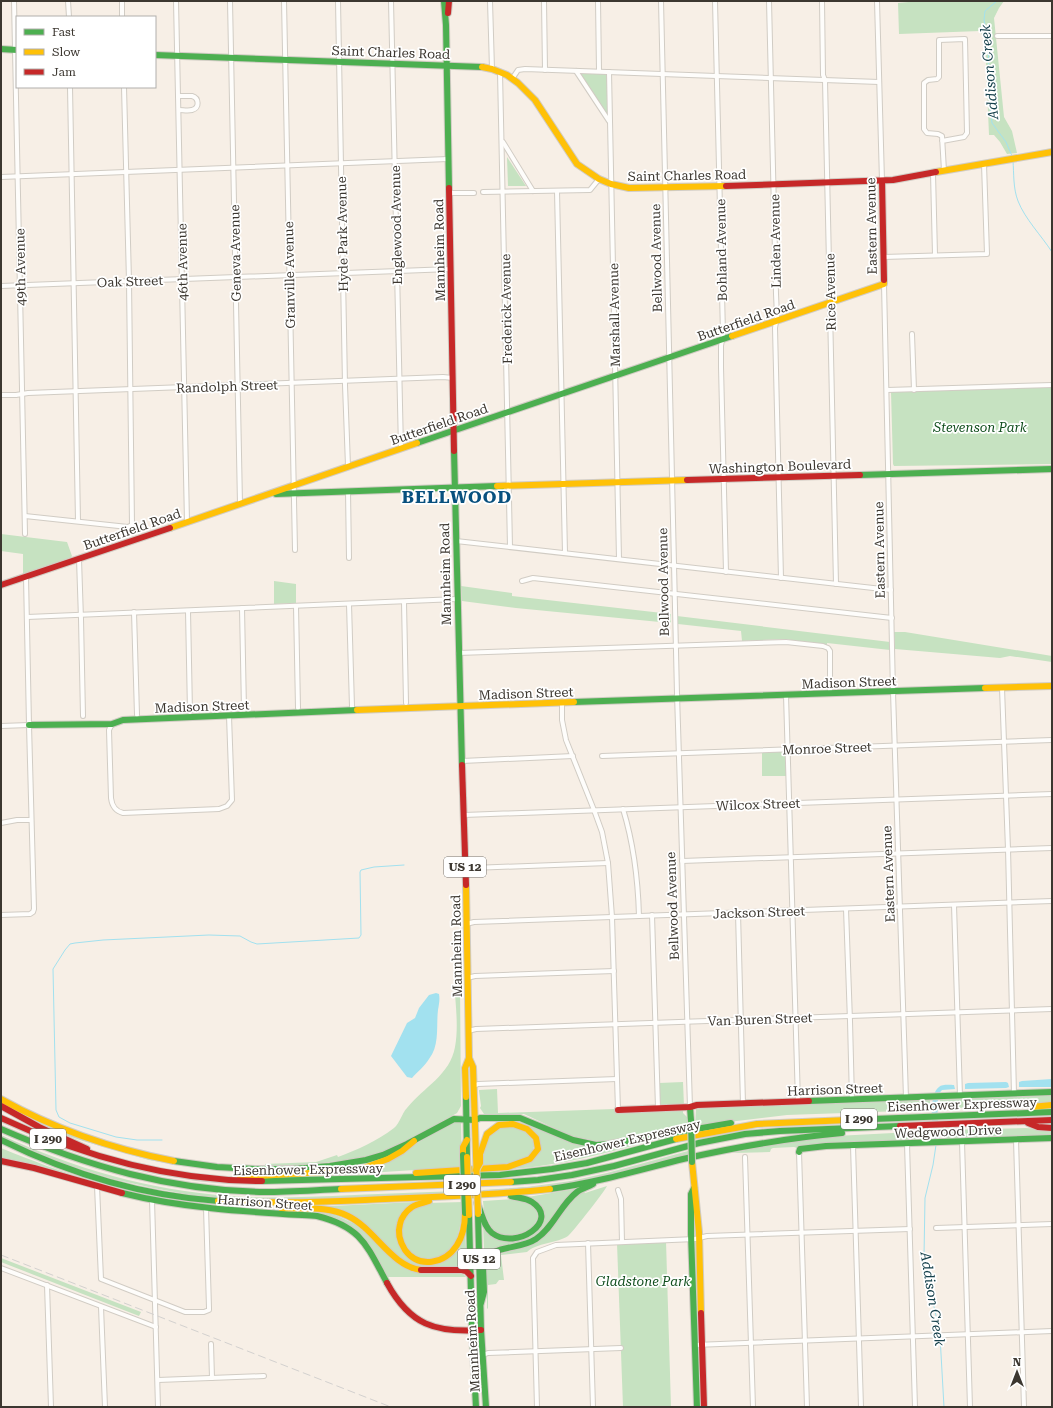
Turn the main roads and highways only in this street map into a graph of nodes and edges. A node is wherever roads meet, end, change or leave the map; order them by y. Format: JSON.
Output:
{"nodes":[{"id":1,"x":444,"y":1,"type":"edge"},
{"id":2,"x":449,"y":1,"type":"edge"},
{"id":3,"x":446,"y":25,"type":"junction"},
{"id":4,"x":1,"y":49,"type":"edge"},
{"id":5,"x":16,"y":50,"type":"edge"},
{"id":6,"x":156,"y":55,"type":"edge"},
{"id":7,"x":447,"y":65,"type":"junction"},
{"id":8,"x":1052,"y":152,"type":"edge"},
{"id":9,"x":882,"y":180,"type":"junction"},
{"id":10,"x":884,"y":284,"type":"joint"},
{"id":11,"x":453,"y":432,"type":"junction"},
{"id":12,"x":1052,"y":469,"type":"edge"},
{"id":13,"x":454,"y":488,"type":"junction"},
{"id":14,"x":271,"y":494,"type":"junction"},
{"id":15,"x":1,"y":585,"type":"edge"},
{"id":16,"x":1052,"y":686,"type":"edge"},
{"id":17,"x":460,"y":707,"type":"junction"},
{"id":18,"x":28,"y":725,"type":"road end"},
{"id":19,"x":469,"y":1058,"type":"junction"},
{"id":20,"x":1052,"y":1092,"type":"edge"},
{"id":21,"x":1,"y":1099,"type":"edge"},
{"id":22,"x":1052,"y":1105,"type":"edge"},
{"id":23,"x":1,"y":1106,"type":"edge"},
{"id":24,"x":690,"y":1107,"type":"junction"},
{"id":25,"x":618,"y":1110,"type":"road end"},
{"id":26,"x":1052,"y":1112,"type":"edge"},
{"id":27,"x":998,"y":1114,"type":"junction"},
{"id":28,"x":1,"y":1118,"type":"edge"},
{"id":29,"x":466,"y":1120,"type":"junction"},
{"id":30,"x":475,"y":1120,"type":"junction"},
{"id":31,"x":1052,"y":1120,"type":"edge"},
{"id":32,"x":1023,"y":1121,"type":"junction"},
{"id":33,"x":757,"y":1124,"type":"junction"},
{"id":34,"x":907,"y":1126,"type":"junction"},
{"id":35,"x":1052,"y":1128,"type":"edge"},
{"id":36,"x":1,"y":1129,"type":"edge"},
{"id":37,"x":1052,"y":1138,"type":"edge"},
{"id":38,"x":1,"y":1140,"type":"edge"},
{"id":39,"x":414,"y":1141,"type":"junction"},
{"id":40,"x":1,"y":1145,"type":"edge"},
{"id":41,"x":799,"y":1152,"type":"road end"},
{"id":42,"x":478,"y":1155,"type":"junction"},
{"id":43,"x":97,"y":1156,"type":"junction"},
{"id":44,"x":1,"y":1161,"type":"edge"},
{"id":45,"x":64,"y":1167,"type":"junction"},
{"id":46,"x":219,"y":1180,"type":"junction"},
{"id":47,"x":353,"y":1180,"type":"junction"},
{"id":48,"x":600,"y":1180,"type":"junction"},
{"id":49,"x":694,"y":1188,"type":"junction"},
{"id":50,"x":502,"y":1194,"type":"junction"},
{"id":51,"x":440,"y":1197,"type":"junction"},
{"id":52,"x":236,"y":1202,"type":"junction"},
{"id":53,"x":480,"y":1213,"type":"junction"},
{"id":54,"x":467,"y":1214,"type":"junction"},
{"id":55,"x":471,"y":1276,"type":"junction"},
{"id":56,"x":480,"y":1303,"type":"junction"},
{"id":57,"x":481,"y":1330,"type":"junction"},
{"id":58,"x":472,"y":1331,"type":"junction"},
{"id":59,"x":474,"y":1379,"type":"junction"},
{"id":60,"x":476,"y":1407,"type":"edge"},
{"id":61,"x":481,"y":1407,"type":"edge"},
{"id":62,"x":486,"y":1407,"type":"edge"},
{"id":63,"x":697,"y":1407,"type":"edge"},
{"id":64,"x":704,"y":1407,"type":"edge"}],
"edges":[{"from":1,"to":3,"type":"main road","number":"US 12"},
{"from":2,"to":3,"type":"main road","number":"US 12"},
{"from":3,"to":7,"type":"main road","number":"US 12"},
{"from":4,"to":5,"type":"main road"},
{"from":6,"to":7,"type":"main road","name":"Saint Charles Road"},
{"from":7,"to":9,"type":"main road","name":"Saint Charles Road"},
{"from":7,"to":11,"type":"main road","name":"Mannheim Road","number":"US 12"},
{"from":8,"to":9,"type":"main road","name":"Saint Charles Road"},
{"from":9,"to":10,"type":"main road","name":"Eastern Avenue"},
{"from":10,"to":11,"type":"main road","name":"Butterfield Road"},
{"from":11,"to":13,"type":"main road","name":"Mannheim Road","number":"US 12"},
{"from":11,"to":14,"type":"main road","name":"Butterfield Road"},
{"from":12,"to":13,"type":"main road","name":"Washington Boulevard"},
{"from":13,"to":14,"type":"main road","name":"Washington Boulevard"},
{"from":13,"to":17,"type":"main road","name":"Mannheim Road","number":"US 12"},
{"from":14,"to":15,"type":"main road","name":"Butterfield Road"},
{"from":16,"to":17,"type":"main road","name":"Madison Street"},
{"from":17,"to":18,"type":"main road","name":"Madison Street"},
{"from":17,"to":19,"type":"main road","name":"Mannheim Road","number":"US 12"},
{"from":19,"to":29,"type":"main road","name":"Mannheim Road","number":"US 12"},
{"from":19,"to":30,"type":"main road","name":"Mannheim Road","number":"US 12"},
{"from":20,"to":24,"type":"main road","name":"Harrison Street"},
{"from":21,"to":39,"type":"main road"},
{"from":22,"to":27,"type":"main road"},
{"from":23,"to":43,"type":"main road"},
{"from":24,"to":25,"type":"main road","name":"Harrison Street"},
{"from":24,"to":49,"type":"main road","name":"Bellwood Avenue","bridge":true},
{"from":26,"to":27,"type":"main road","name":"Eisenhower Expressway","number":"I 290"},
{"from":27,"to":33,"type":"main road","name":"Eisenhower Expressway","number":"I 290"},
{"from":28,"to":43,"type":"main road","name":"Eisenhower Expressway","number":"I 290"},
{"from":29,"to":30,"type":"main road"},
{"from":29,"to":39,"type":"main road"},
{"from":29,"to":54,"type":"main road","name":"Mannheim Road","number":"US 12","bridge":true},
{"from":30,"to":33,"type":"main road"},
{"from":30,"to":42,"type":"main road","name":"Mannheim Road","number":"US 12"},
{"from":31,"to":32,"type":"main road","name":"Eisenhower Expressway","number":"I 290"},
{"from":32,"to":34,"type":"main road","name":"Eisenhower Expressway","number":"I 290"},
{"from":32,"to":35,"type":"main road"},
{"from":33,"to":47,"type":"main road","name":"Eisenhower Expressway","number":"I 290"},
{"from":34,"to":36,"type":"main road","name":"Eisenhower Expressway","number":"I 290"},
{"from":34,"to":48,"type":"main road"},
{"from":37,"to":41,"type":"main road","name":"Wedgwood Drive"},
{"from":38,"to":45,"type":"main road"},
{"from":39,"to":46,"type":"main road"},
{"from":40,"to":45,"type":"main road"},
{"from":42,"to":47,"type":"main road"},
{"from":42,"to":53,"type":"main road","name":"Mannheim Road","number":"US 12","bridge":true},
{"from":43,"to":46,"type":"main road","name":"Eisenhower Expressway","number":"I 290"},
{"from":44,"to":58,"type":"main road","name":"Harrison Street"},
{"from":45,"to":52,"type":"main road"},
{"from":46,"to":47,"type":"main road","name":"Eisenhower Expressway","number":"I 290"},
{"from":48,"to":50,"type":"main road"},
{"from":48,"to":56,"type":"main road"},
{"from":49,"to":63,"type":"main road"},
{"from":49,"to":64,"type":"main road"},
{"from":50,"to":51,"type":"main road"},
{"from":50,"to":53,"type":"main road"},
{"from":51,"to":52,"type":"main road"},
{"from":51,"to":54,"type":"main road"},
{"from":52,"to":55,"type":"main road"},
{"from":53,"to":56,"type":"main road","name":"Mannheim Road","number":"US 12"},
{"from":54,"to":55,"type":"main road","name":"Mannheim Road","number":"US 12"},
{"from":55,"to":58,"type":"main road","name":"Mannheim Road","number":"US 12"},
{"from":56,"to":57,"type":"main road","name":"Mannheim Road","number":"US 12"},
{"from":57,"to":58,"type":"main road","name":"Harrison Street"},
{"from":57,"to":62,"type":"main road","name":"Mannheim Road","number":"US 12"},
{"from":58,"to":59,"type":"main road","name":"Mannheim Road","number":"US 12"},
{"from":59,"to":60,"type":"main road","name":"Mannheim Road","number":"US 12"},
{"from":59,"to":61,"type":"main road"}]}
